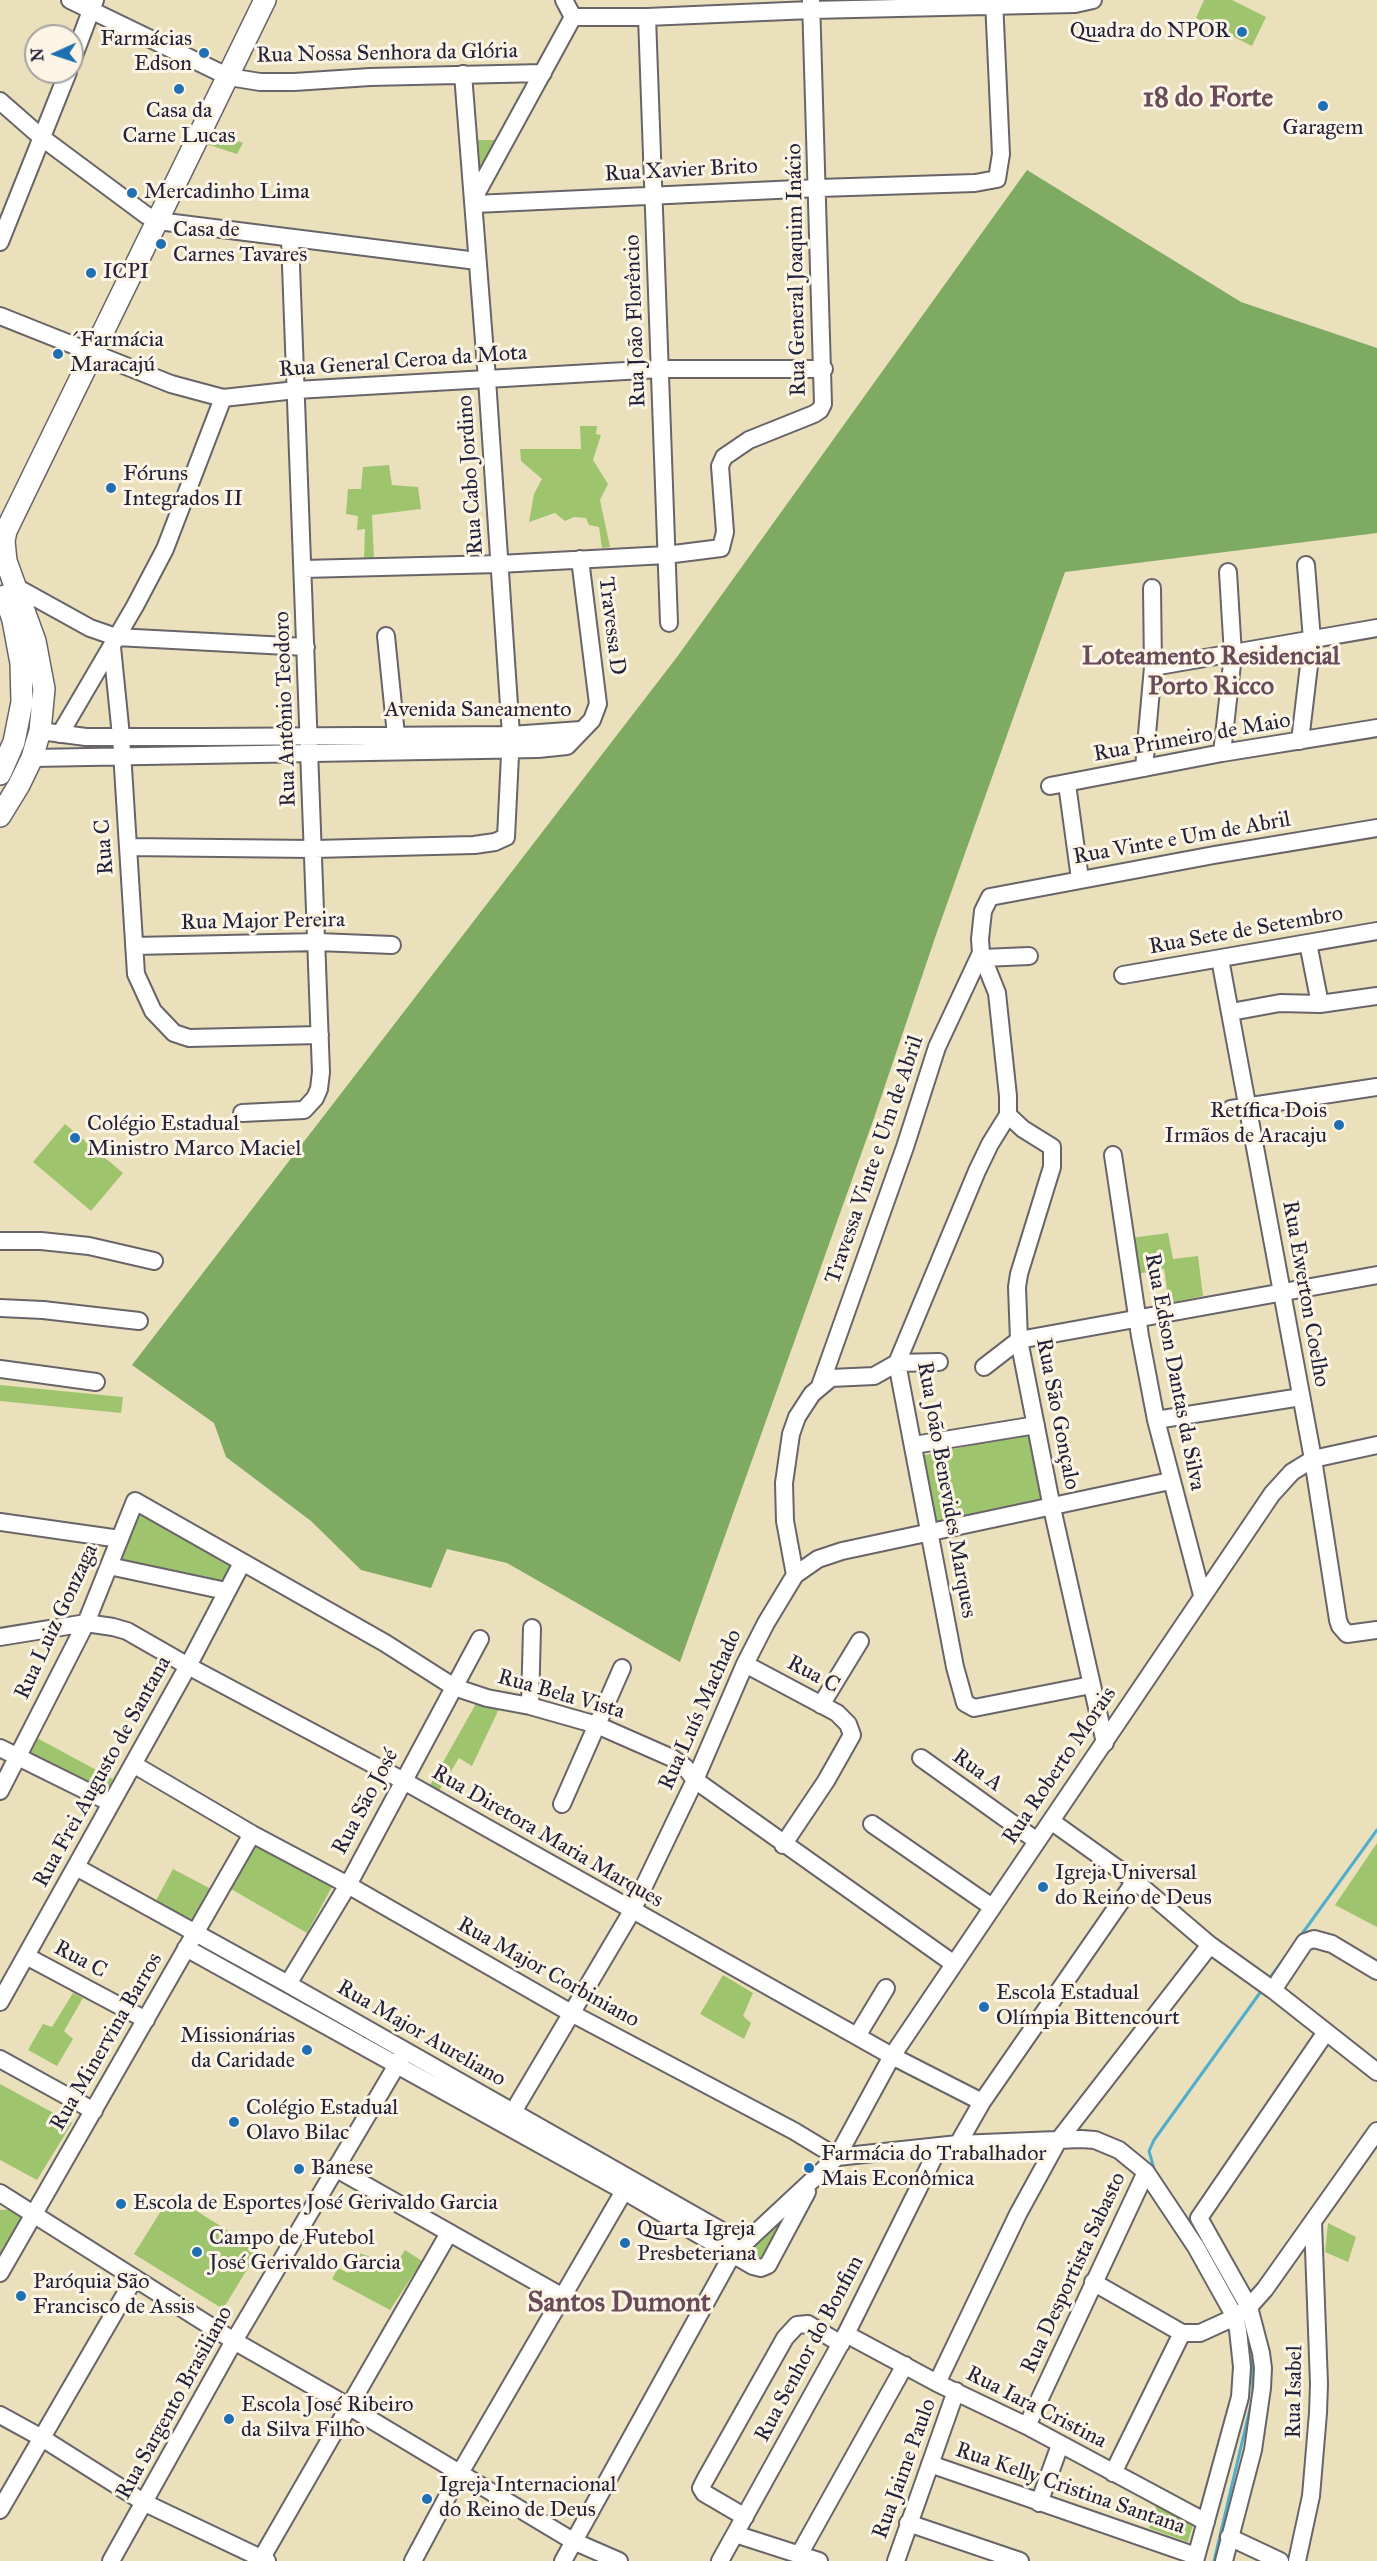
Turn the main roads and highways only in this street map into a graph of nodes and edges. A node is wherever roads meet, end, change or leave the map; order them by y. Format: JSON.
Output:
{"nodes":[{"id":1,"x":252,"y":0,"type":"edge"},
{"id":2,"x":265,"y":0,"type":"edge"},
{"id":3,"x":223,"y":74,"type":"junction"},
{"id":4,"x":87,"y":352,"type":"junction"},
{"id":5,"x":0,"y":511,"type":"edge"},
{"id":6,"x":8,"y":586,"type":"edge"},
{"id":7,"x":0,"y":774,"type":"edge"},
{"id":8,"x":0,"y":816,"type":"edge"}],
"edges":[{"from":1,"to":3,"type":"main road"},
{"from":2,"to":3,"type":"main road"},
{"from":3,"to":4,"type":"main road"},
{"from":4,"to":5,"type":"main road"},
{"from":4,"to":6,"type":"main road"},
{"from":6,"to":7,"type":"main road"},
{"from":6,"to":8,"type":"main road"}]}
